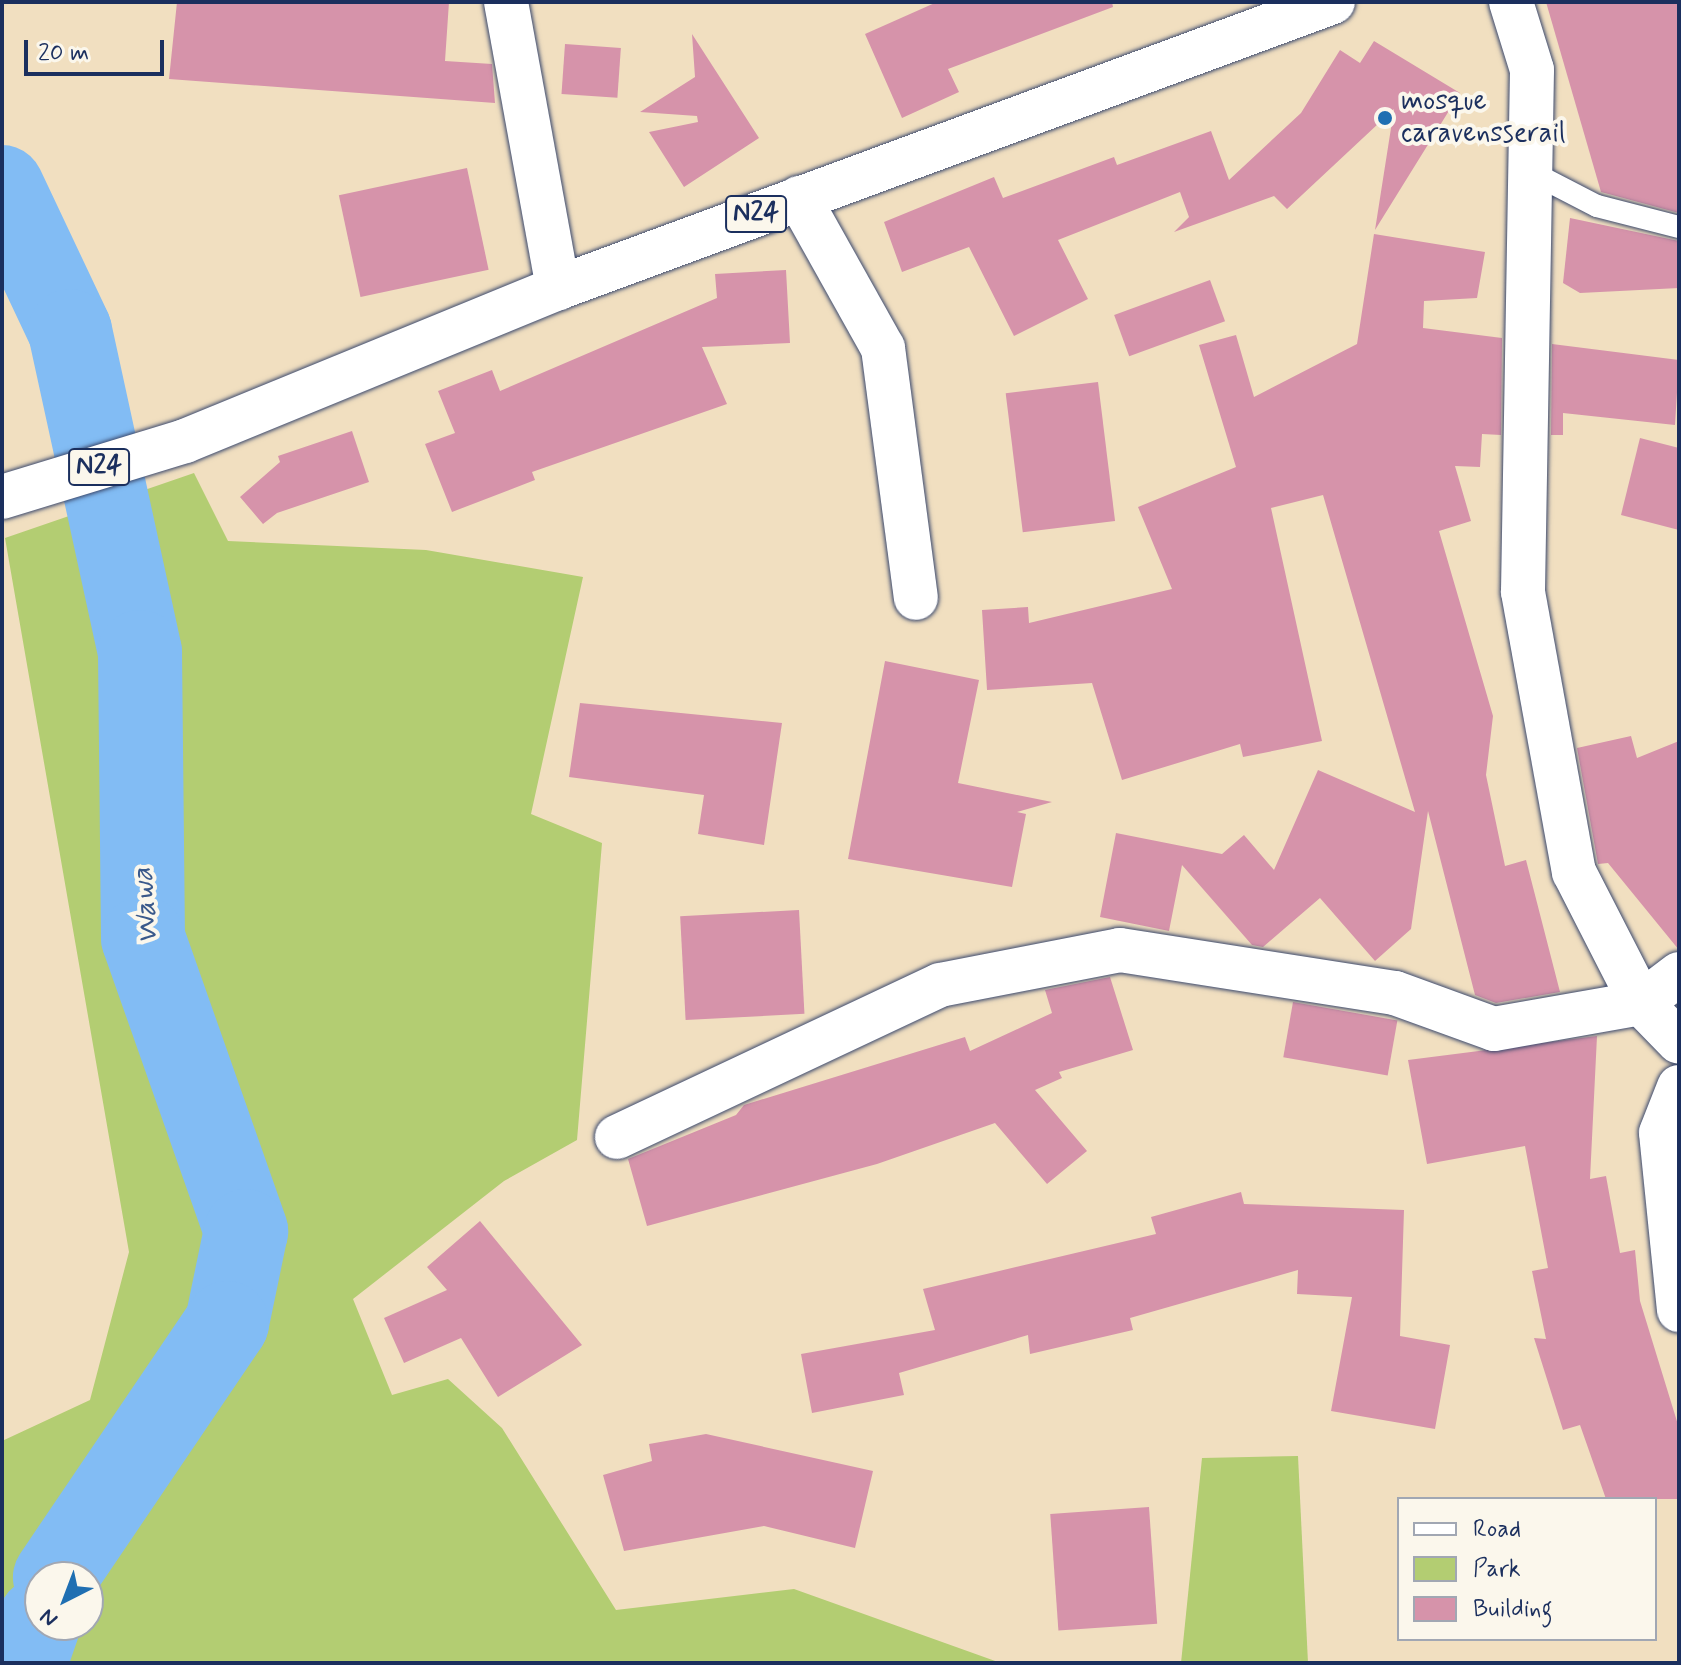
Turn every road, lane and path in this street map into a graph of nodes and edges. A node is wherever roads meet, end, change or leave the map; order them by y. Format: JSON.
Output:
{"nodes":[{"id":1,"x":506,"y":2,"type":"edge"},
{"id":2,"x":1333,"y":2,"type":"edge"},
{"id":3,"x":1511,"y":2,"type":"edge"},
{"id":4,"x":1531,"y":172,"type":"junction"},
{"id":5,"x":799,"y":198,"type":"junction"},
{"id":6,"x":1679,"y":227,"type":"edge"},
{"id":7,"x":558,"y":288,"type":"junction"},
{"id":8,"x":7,"y":496,"type":"edge"},
{"id":9,"x":916,"y":598,"type":"dead end"},
{"id":10,"x":1679,"y":974,"type":"edge"},
{"id":11,"x":1641,"y":1003,"type":"junction"},
{"id":12,"x":1679,"y":1042,"type":"edge"},
{"id":13,"x":1679,"y":1087,"type":"edge"},
{"id":14,"x":617,"y":1137,"type":"dead end"},
{"id":15,"x":1679,"y":1310,"type":"edge"}],
"edges":[{"from":1,"to":7,"type":"street"},
{"from":2,"to":5,"type":"street","number":"N24"},
{"from":3,"to":4,"type":"street"},
{"from":4,"to":6,"type":"lane"},
{"from":4,"to":11,"type":"street"},
{"from":5,"to":7,"type":"street","number":"N24"},
{"from":5,"to":9,"type":"street"},
{"from":7,"to":8,"type":"street","number":"N24"},
{"from":10,"to":11,"type":"street"},
{"from":11,"to":12,"type":"street"},
{"from":11,"to":14,"type":"street"},
{"from":13,"to":15,"type":"street"}]}
